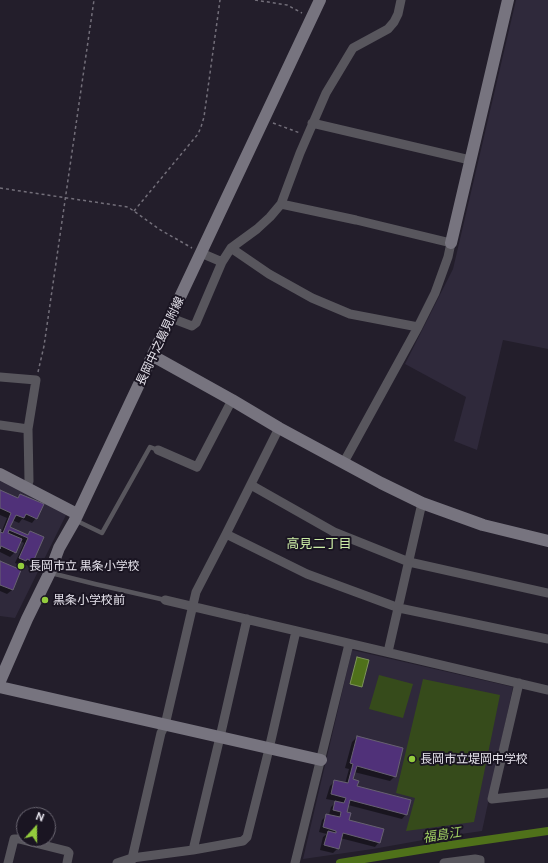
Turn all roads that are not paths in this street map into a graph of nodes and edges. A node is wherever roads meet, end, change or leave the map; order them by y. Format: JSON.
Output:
{"nodes":[{"id":1,"x":320,"y":0,"type":"edge"},
{"id":2,"x":401,"y":0,"type":"edge"},
{"id":3,"x":508,"y":0,"type":"edge"},
{"id":4,"x":312,"y":123,"type":"junction"},
{"id":5,"x":470,"y":160,"type":"junction"},
{"id":6,"x":281,"y":204,"type":"junction"},
{"id":7,"x":451,"y":243,"type":"junction"},
{"id":8,"x":231,"y":248,"type":"junction"},
{"id":9,"x":201,"y":253,"type":"junction"},
{"id":10,"x":222,"y":262,"type":"junction"},
{"id":11,"x":171,"y":318,"type":"junction"},
{"id":12,"x":418,"y":327,"type":"junction"},
{"id":13,"x":153,"y":356,"type":"junction"},
{"id":14,"x":0,"y":377,"type":"edge"},
{"id":15,"x":232,"y":400,"type":"junction"},
{"id":16,"x":0,"y":425,"type":"edge"},
{"id":17,"x":279,"y":428,"type":"junction"},
{"id":18,"x":28,"y":429,"type":"junction"},
{"id":19,"x":158,"y":450,"type":"joint"},
{"id":20,"x":344,"y":462,"type":"junction"},
{"id":21,"x":0,"y":474,"type":"edge"},
{"id":22,"x":251,"y":485,"type":"junction"},
{"id":23,"x":27,"y":487,"type":"junction"},
{"id":24,"x":422,"y":503,"type":"junction"},
{"id":25,"x":76,"y":517,"type":"junction"},
{"id":26,"x":226,"y":534,"type":"junction"},
{"id":27,"x":548,"y":541,"type":"edge"},
{"id":28,"x":409,"y":562,"type":"junction"},
{"id":29,"x":50,"y":572,"type":"junction"},
{"id":30,"x":548,"y":593,"type":"edge"},
{"id":31,"x":165,"y":600,"type":"joint"},
{"id":32,"x":193,"y":606,"type":"junction"},
{"id":33,"x":399,"y":608,"type":"junction"},
{"id":34,"x":247,"y":619,"type":"junction"},
{"id":35,"x":296,"y":631,"type":"junction"},
{"id":36,"x":548,"y":639,"type":"edge"},
{"id":37,"x":349,"y":644,"type":"junction"},
{"id":38,"x":388,"y":652,"type":"junction"},
{"id":39,"x":0,"y":681,"type":"edge"},
{"id":40,"x":519,"y":683,"type":"junction"},
{"id":41,"x":0,"y":687,"type":"edge"},
{"id":42,"x":548,"y":690,"type":"edge"},
{"id":43,"x":165,"y":724,"type":"junction"},
{"id":44,"x":220,"y":737,"type":"junction"},
{"id":45,"x":269,"y":748,"type":"junction"},
{"id":46,"x":321,"y":760,"type":"junction"},
{"id":47,"x":548,"y":793,"type":"edge"},
{"id":48,"x":193,"y":850,"type":"junction"},
{"id":49,"x":132,"y":860,"type":"edge"},
{"id":50,"x":296,"y":862,"type":"edge"},
{"id":51,"x":8,"y":863,"type":"edge"},
{"id":52,"x":67,"y":863,"type":"edge"},
{"id":53,"x":116,"y":863,"type":"edge"},
{"id":54,"x":444,"y":863,"type":"edge"},
{"id":55,"x":480,"y":863,"type":"edge"}],
"edges":[{"from":1,"to":9,"type":"street","name":"長岡中之島見附線"},
{"from":2,"to":4,"type":"street"},
{"from":3,"to":5,"type":"street"},
{"from":4,"to":5,"type":"street"},
{"from":4,"to":6,"type":"street"},
{"from":5,"to":7,"type":"street"},
{"from":6,"to":7,"type":"street"},
{"from":6,"to":8,"type":"street"},
{"from":7,"to":12,"type":"street"},
{"from":8,"to":10,"type":"street"},
{"from":8,"to":12,"type":"street"},
{"from":9,"to":10,"type":"street"},
{"from":9,"to":11,"type":"street","name":"長岡中之島見附線"},
{"from":10,"to":11,"type":"street"},
{"from":11,"to":13,"type":"street","name":"長岡中之島見附線"},
{"from":12,"to":20,"type":"street"},
{"from":13,"to":15,"type":"street"},
{"from":13,"to":25,"type":"street","name":"長岡中之島見附線"},
{"from":14,"to":18,"type":"street"},
{"from":15,"to":17,"type":"street"},
{"from":15,"to":19,"type":"street"},
{"from":16,"to":18,"type":"street"},
{"from":17,"to":20,"type":"street"},
{"from":17,"to":22,"type":"street"},
{"from":18,"to":23,"type":"street"},
{"from":19,"to":25,"type":"lane"},
{"from":20,"to":24,"type":"street"},
{"from":21,"to":23,"type":"street"},
{"from":22,"to":26,"type":"street"},
{"from":22,"to":28,"type":"street"},
{"from":23,"to":25,"type":"street"},
{"from":24,"to":27,"type":"street"},
{"from":24,"to":28,"type":"street"},
{"from":25,"to":29,"type":"street","name":"長岡中之島見附線"},
{"from":26,"to":32,"type":"street"},
{"from":26,"to":33,"type":"street"},
{"from":28,"to":30,"type":"street"},
{"from":28,"to":33,"type":"street"},
{"from":29,"to":31,"type":"lane"},
{"from":29,"to":39,"type":"street","name":"長岡中之島見附線"},
{"from":31,"to":32,"type":"street"},
{"from":32,"to":34,"type":"street"},
{"from":32,"to":43,"type":"street"},
{"from":33,"to":36,"type":"street"},
{"from":33,"to":38,"type":"street"},
{"from":34,"to":35,"type":"street"},
{"from":34,"to":44,"type":"street"},
{"from":35,"to":37,"type":"street"},
{"from":35,"to":45,"type":"street"},
{"from":37,"to":38,"type":"street"},
{"from":37,"to":46,"type":"street"},
{"from":38,"to":40,"type":"street"},
{"from":40,"to":42,"type":"street"},
{"from":40,"to":47,"type":"street"},
{"from":41,"to":43,"type":"street"},
{"from":43,"to":44,"type":"street"},
{"from":43,"to":49,"type":"street"},
{"from":44,"to":45,"type":"street"},
{"from":44,"to":48,"type":"street"},
{"from":45,"to":46,"type":"street"},
{"from":45,"to":48,"type":"street"},
{"from":46,"to":50,"type":"street"},
{"from":48,"to":49,"type":"street"},
{"from":49,"to":53,"type":"street"},
{"from":51,"to":52,"type":"street"},
{"from":54,"to":55,"type":"street"}]}
